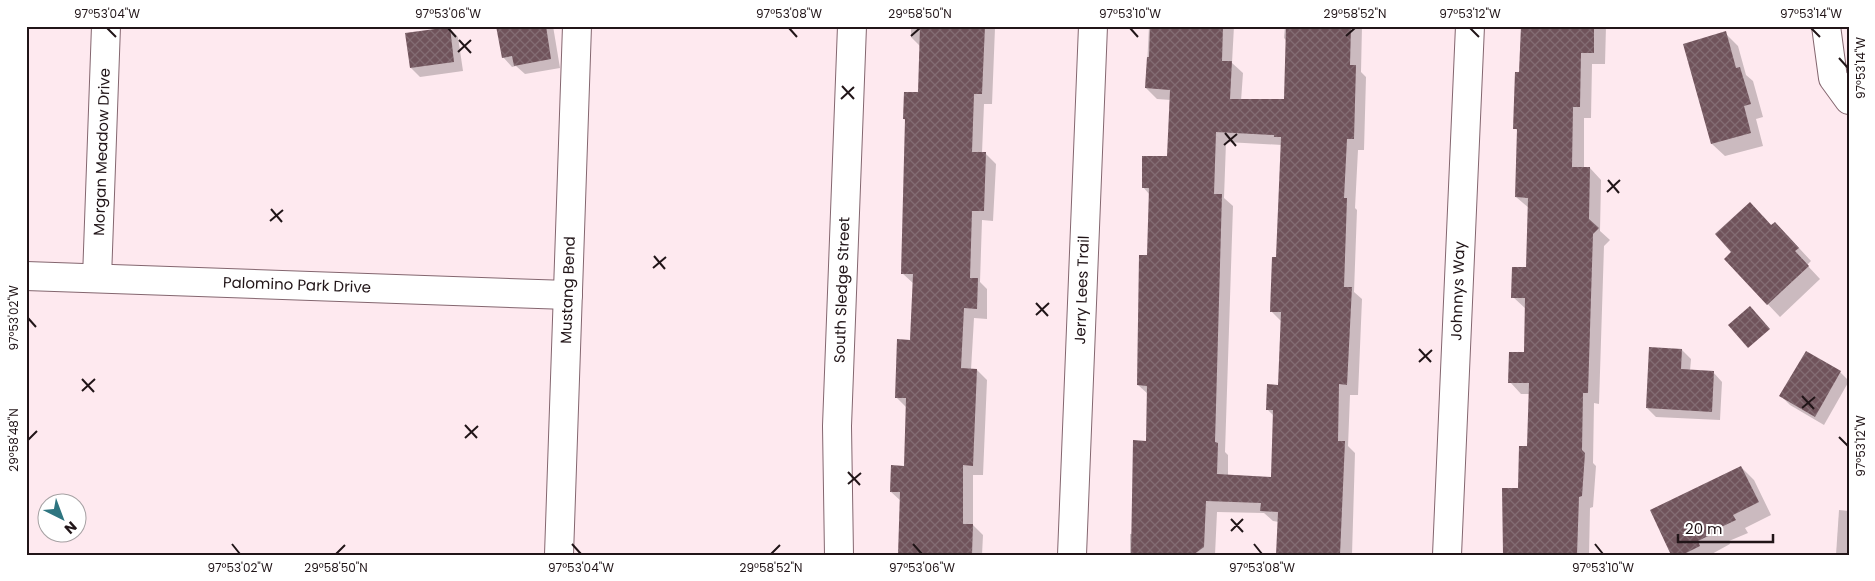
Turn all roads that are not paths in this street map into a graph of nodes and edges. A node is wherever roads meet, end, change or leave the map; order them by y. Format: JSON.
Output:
{"nodes":[{"id":1,"x":106,"y":26,"type":"edge"},
{"id":2,"x":577,"y":26,"type":"edge"},
{"id":3,"x":852,"y":26,"type":"edge"},
{"id":4,"x":1093,"y":26,"type":"edge"},
{"id":5,"x":1470,"y":26,"type":"edge"},
{"id":6,"x":1826,"y":26,"type":"edge"},
{"id":7,"x":1849,"y":100,"type":"edge"},
{"id":8,"x":26,"y":276,"type":"edge"},
{"id":9,"x":97,"y":278,"type":"junction"},
{"id":10,"x":568,"y":295,"type":"junction"},
{"id":11,"x":559,"y":555,"type":"edge"},
{"id":12,"x":839,"y":555,"type":"edge"},
{"id":13,"x":1072,"y":555,"type":"edge"},
{"id":14,"x":1447,"y":555,"type":"edge"}],
"edges":[{"from":1,"to":9,"type":"street","name":"Morgan Meadow Drive"},
{"from":2,"to":10,"type":"street","name":"Mustang Bend"},
{"from":3,"to":12,"type":"street","name":"South Sledge Street"},
{"from":4,"to":13,"type":"street","name":"Jerry Lees Trail"},
{"from":5,"to":14,"type":"street","name":"Johnnys Way"},
{"from":6,"to":7,"type":"street"},
{"from":8,"to":9,"type":"street","name":"Palomino Park Drive"},
{"from":9,"to":10,"type":"street","name":"Palomino Park Drive"},
{"from":10,"to":11,"type":"street","name":"Mustang Bend"}]}
